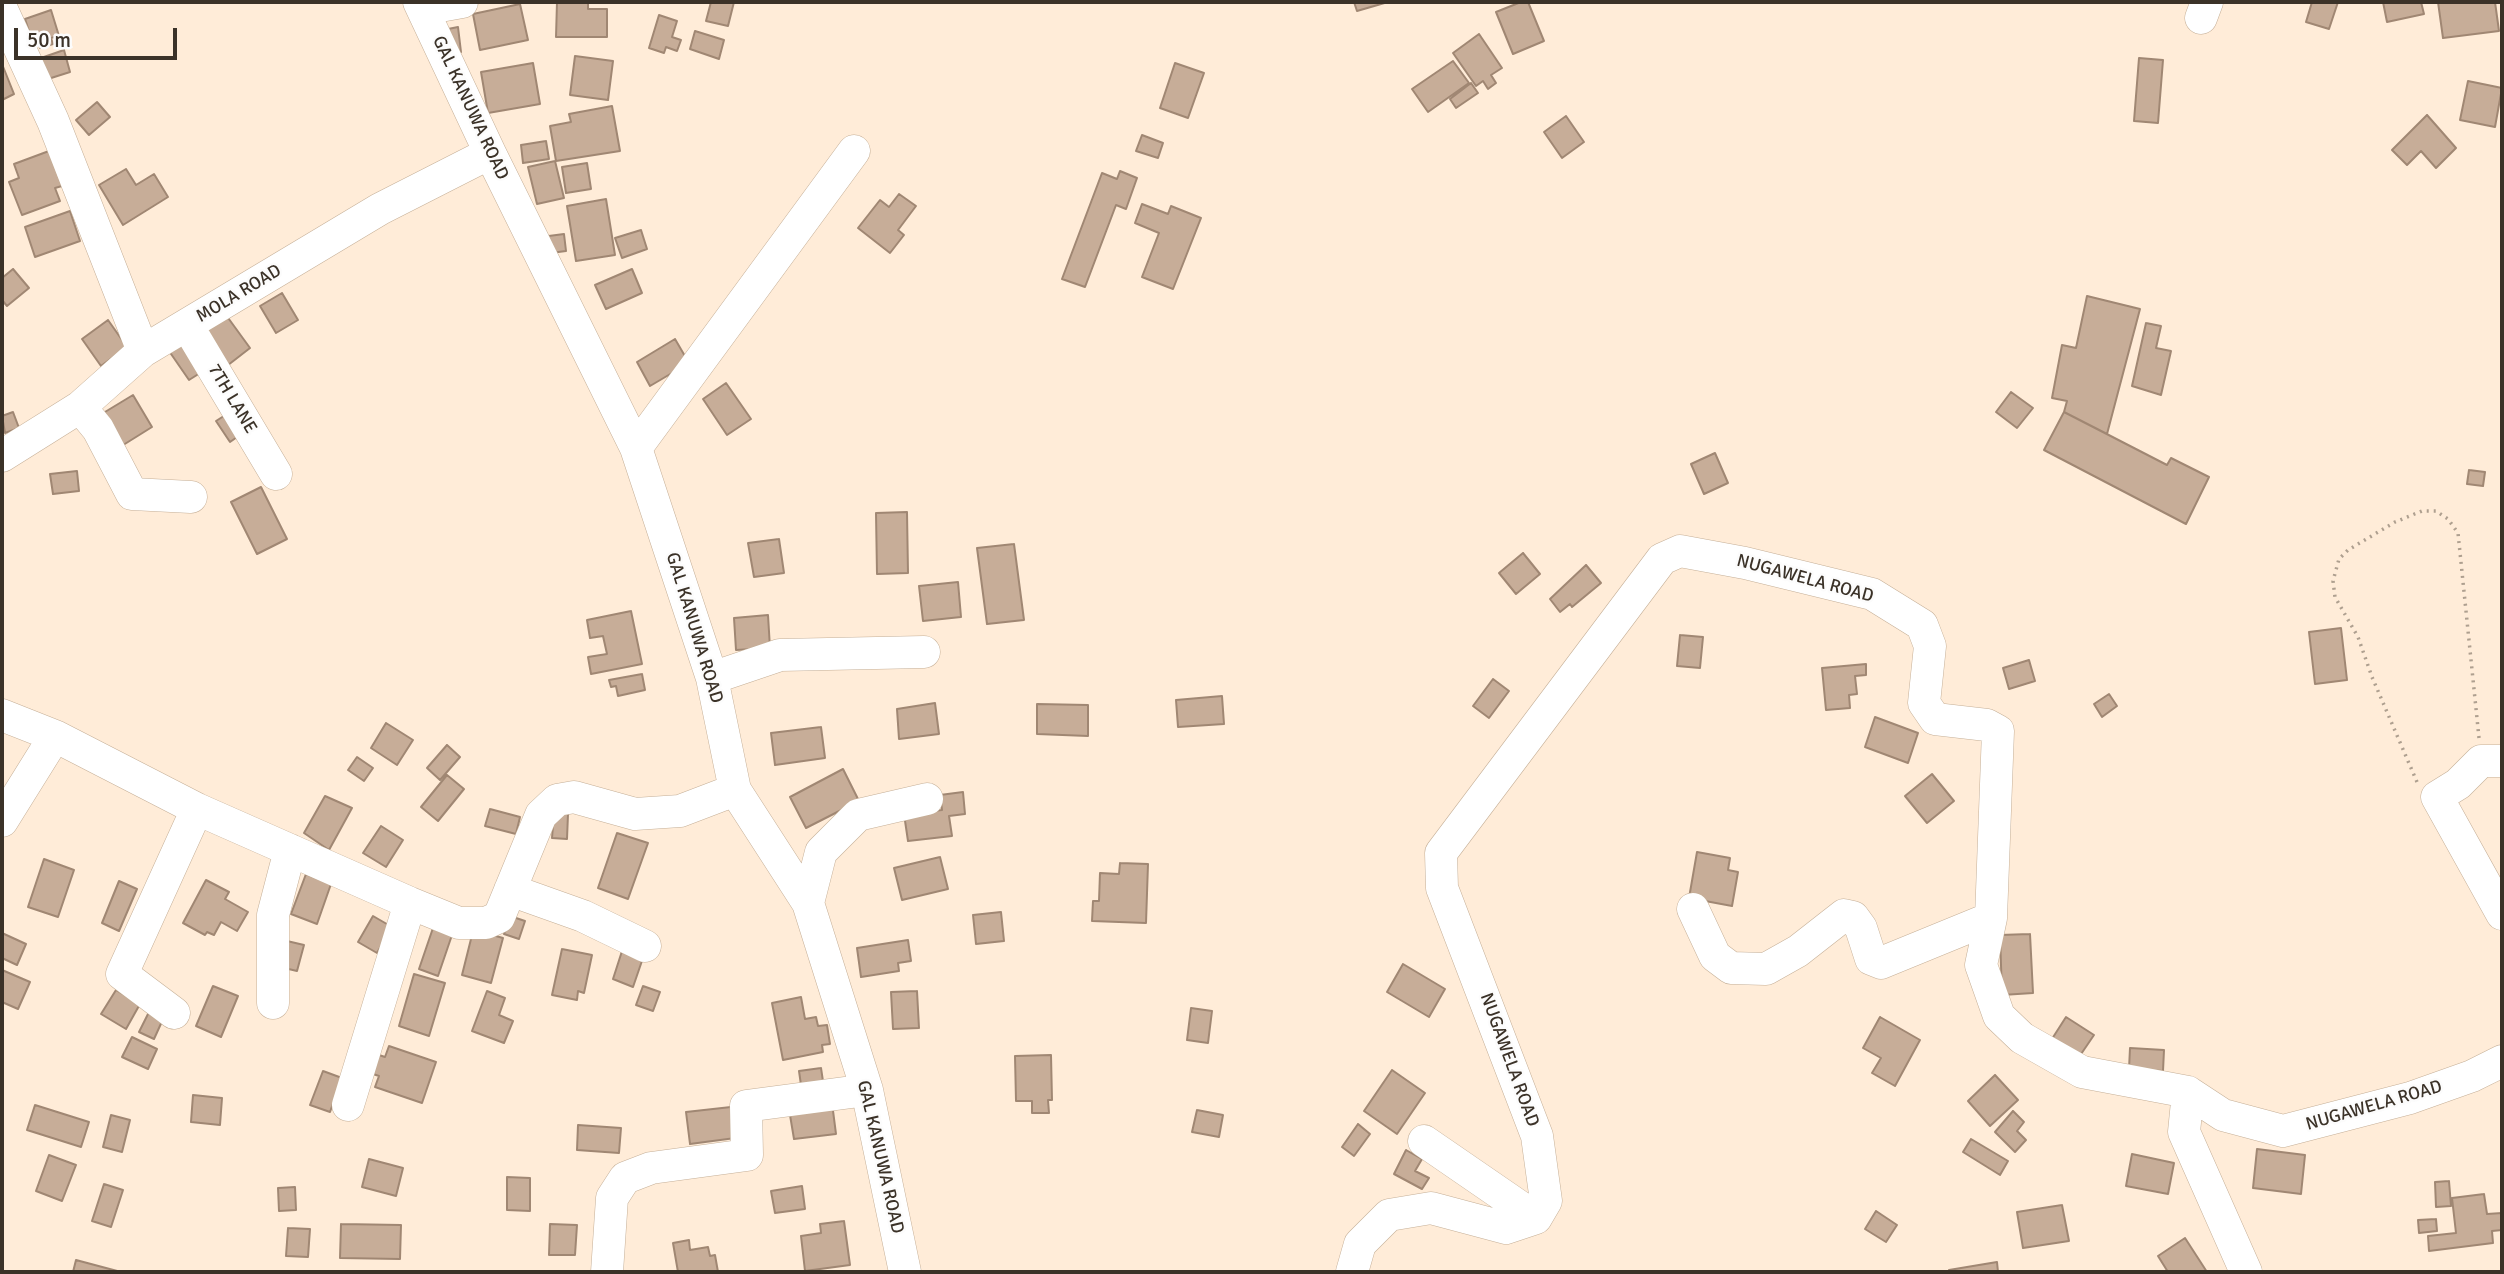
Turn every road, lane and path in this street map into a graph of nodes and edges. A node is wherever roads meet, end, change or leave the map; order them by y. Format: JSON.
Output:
{"nodes":[{"id":1,"x":462,"y":2,"type":"edge"},
{"id":2,"x":421,"y":5,"type":"edge"},
{"id":3,"x":2,"y":10,"type":"edge"},
{"id":4,"x":854,"y":151,"type":"dead end"},
{"id":5,"x":490,"y":153,"type":"junction"},
{"id":6,"x":187,"y":325,"type":"junction"},
{"id":7,"x":143,"y":351,"type":"junction"},
{"id":8,"x":80,"y":407,"type":"junction"},
{"id":9,"x":636,"y":448,"type":"junction"},
{"id":10,"x":2,"y":456,"type":"edge"},
{"id":11,"x":276,"y":474,"type":"dead end"},
{"id":12,"x":191,"y":497,"type":"dead end"},
{"id":13,"x":924,"y":652,"type":"dead end"},
{"id":14,"x":712,"y":678,"type":"junction"},
{"id":15,"x":2,"y":715,"type":"edge"},
{"id":16,"x":55,"y":736,"type":"junction"},
{"id":17,"x":2492,"y":761,"type":"edge"},
{"id":18,"x":735,"y":790,"type":"junction"},
{"id":19,"x":2437,"y":797,"type":"junction"},
{"id":20,"x":927,"y":799,"type":"dead end"},
{"id":21,"x":197,"y":809,"type":"junction"},
{"id":22,"x":2,"y":821,"type":"edge"},
{"id":23,"x":290,"y":849,"type":"junction"},
{"id":24,"x":510,"y":890,"type":"junction"},
{"id":25,"x":410,"y":903,"type":"junction"},
{"id":26,"x":808,"y":903,"type":"junction"},
{"id":27,"x":1693,"y":909,"type":"dead end"},
{"id":28,"x":2502,"y":914,"type":"edge"},
{"id":29,"x":1991,"y":918,"type":"junction"},
{"id":30,"x":645,"y":946,"type":"dead end"},
{"id":31,"x":273,"y":1003,"type":"dead end"},
{"id":32,"x":173,"y":1013,"type":"dead end"},
{"id":33,"x":2502,"y":1061,"type":"edge"},
{"id":34,"x":867,"y":1090,"type":"junction"},
{"id":35,"x":2188,"y":1092,"type":"junction"},
{"id":36,"x":348,"y":1105,"type":"dead end"},
{"id":37,"x":1424,"y":1141,"type":"dead end"},
{"id":38,"x":1536,"y":1218,"type":"junction"},
{"id":39,"x":607,"y":1272,"type":"edge"},
{"id":40,"x":905,"y":1272,"type":"edge"},
{"id":41,"x":1352,"y":1272,"type":"edge"},
{"id":42,"x":2246,"y":1272,"type":"edge"}],
"edges":[{"from":1,"to":2,"type":"street"},
{"from":2,"to":5,"type":"street","name":"GAL KANUWA ROAD"},
{"from":3,"to":7,"type":"street"},
{"from":4,"to":9,"type":"street"},
{"from":5,"to":6,"type":"street","name":"MOLA ROAD"},
{"from":5,"to":9,"type":"street","name":"GAL KANUWA ROAD"},
{"from":6,"to":7,"type":"street","name":"MOLA ROAD"},
{"from":6,"to":11,"type":"street","name":"7TH LANE"},
{"from":7,"to":8,"type":"street","name":"MOLA ROAD"},
{"from":8,"to":10,"type":"street","name":"MOLA ROAD"},
{"from":8,"to":12,"type":"street"},
{"from":9,"to":14,"type":"street","name":"GAL KANUWA ROAD"},
{"from":13,"to":14,"type":"street"},
{"from":14,"to":18,"type":"street","name":"GAL KANUWA ROAD"},
{"from":15,"to":16,"type":"street"},
{"from":16,"to":21,"type":"street"},
{"from":16,"to":22,"type":"street"},
{"from":17,"to":19,"type":"street"},
{"from":17,"to":19,"type":"path"},
{"from":18,"to":24,"type":"street"},
{"from":18,"to":26,"type":"street","name":"GAL KANUWA ROAD"},
{"from":19,"to":28,"type":"street"},
{"from":20,"to":26,"type":"street"},
{"from":21,"to":23,"type":"street"},
{"from":21,"to":32,"type":"street"},
{"from":23,"to":25,"type":"street"},
{"from":23,"to":31,"type":"street"},
{"from":24,"to":25,"type":"street"},
{"from":24,"to":30,"type":"street"},
{"from":25,"to":36,"type":"street"},
{"from":26,"to":34,"type":"street","name":"GAL KANUWA ROAD"},
{"from":27,"to":29,"type":"street"},
{"from":29,"to":35,"type":"street","name":"NUGAWELA ROAD"},
{"from":29,"to":38,"type":"street","name":"NUGAWELA ROAD"},
{"from":33,"to":35,"type":"street","name":"NUGAWELA ROAD"},
{"from":34,"to":39,"type":"street"},
{"from":34,"to":40,"type":"street","name":"GAL KANUWA ROAD"},
{"from":35,"to":42,"type":"street"},
{"from":37,"to":38,"type":"street"},
{"from":38,"to":41,"type":"street"}]}
